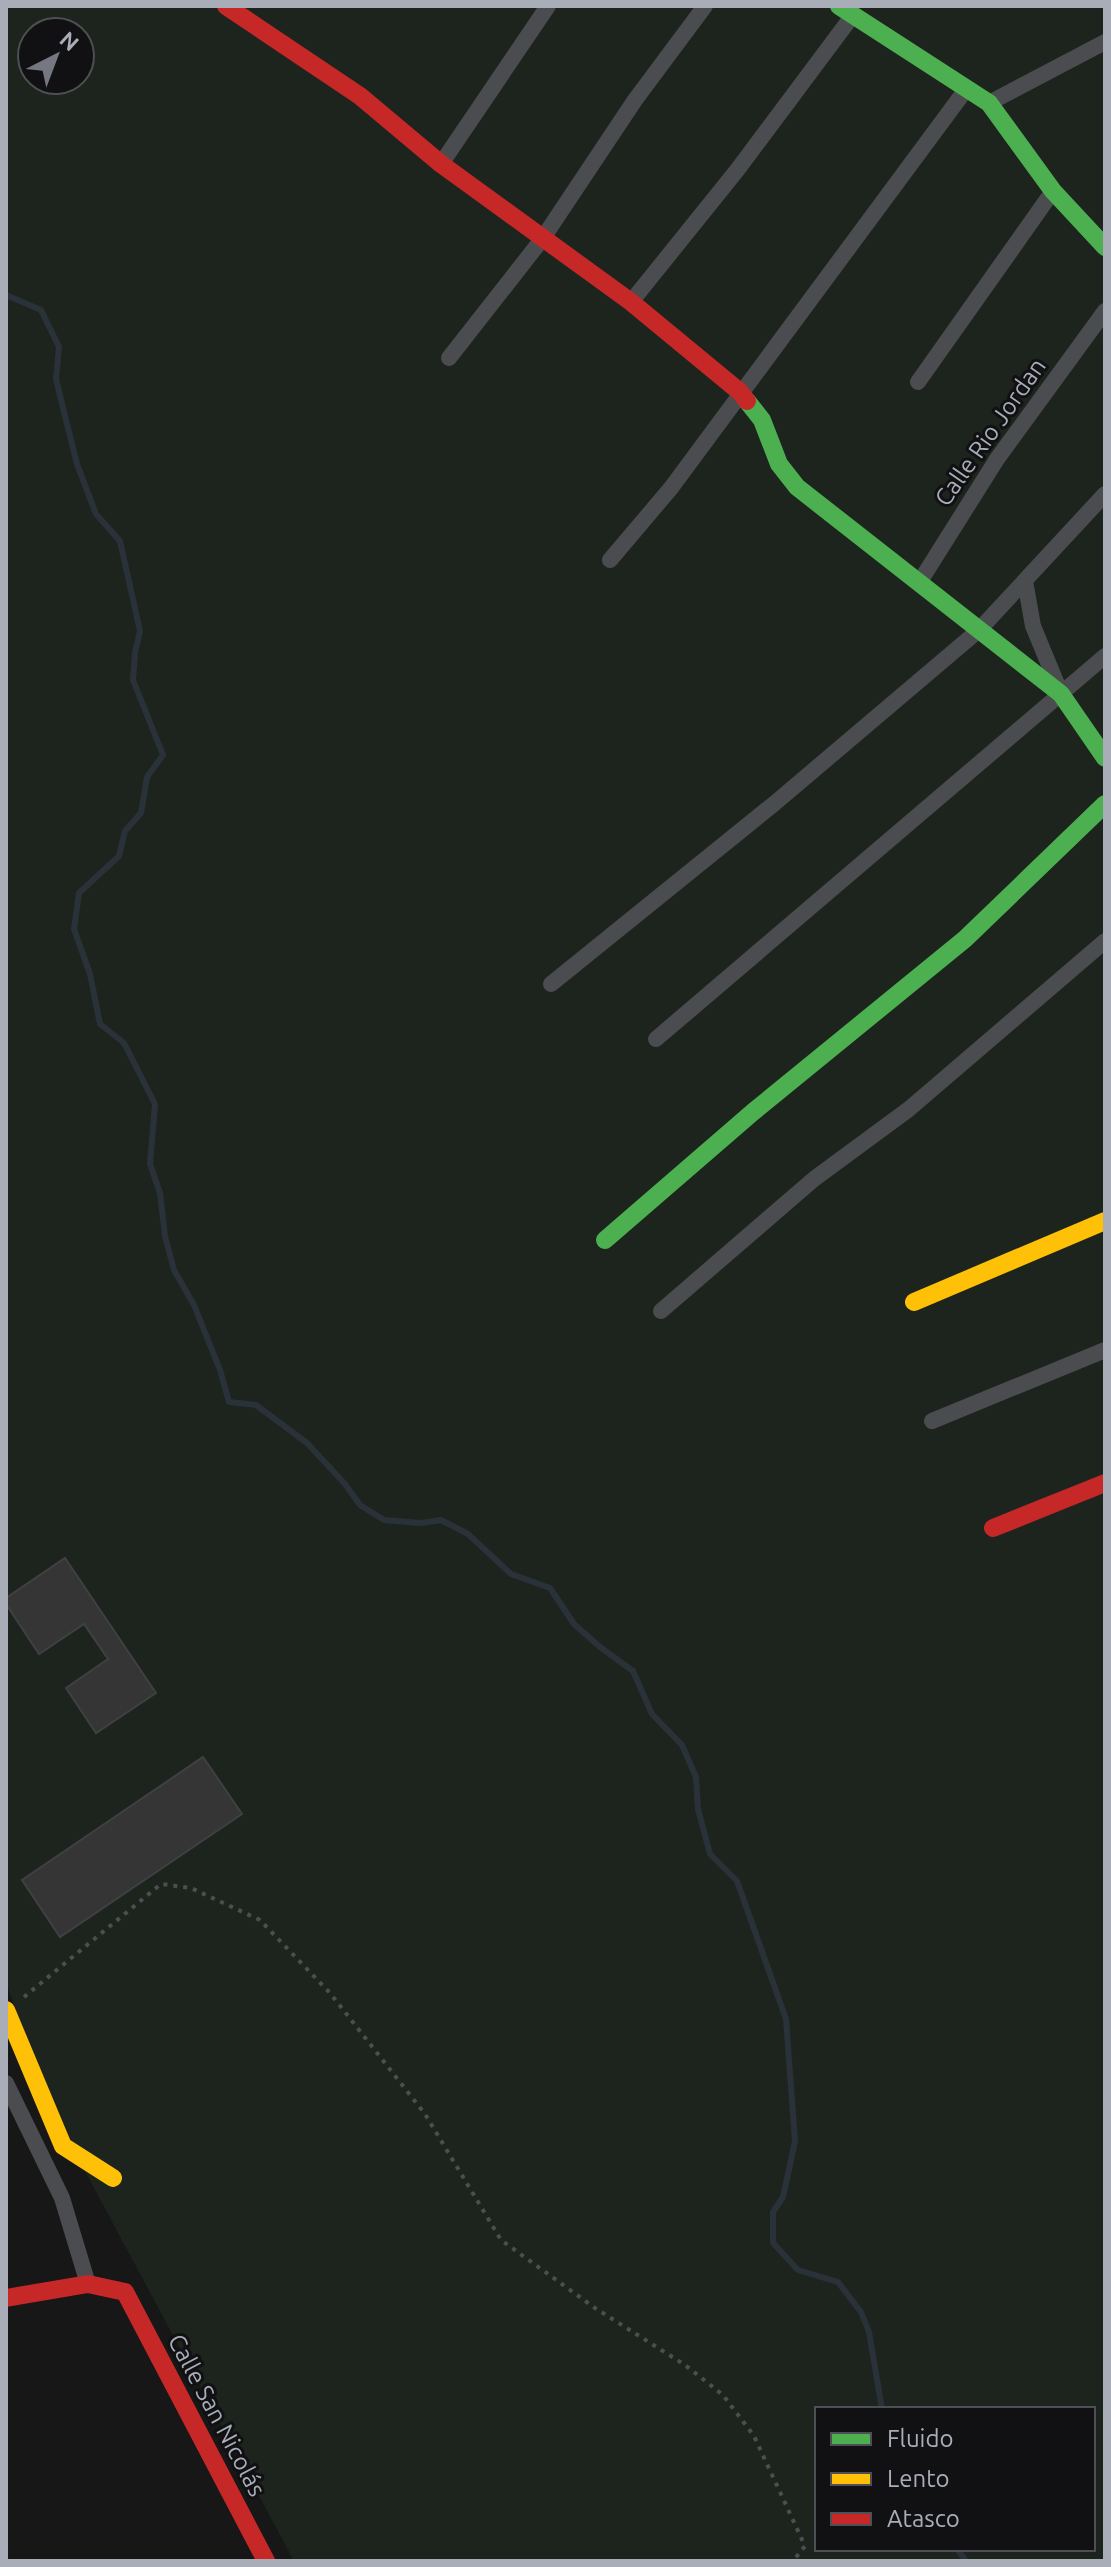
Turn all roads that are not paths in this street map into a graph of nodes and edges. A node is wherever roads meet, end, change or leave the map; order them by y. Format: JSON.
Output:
{"nodes":[{"id":1,"x":226,"y":6,"type":"edge"},
{"id":2,"x":548,"y":6,"type":"edge"},
{"id":3,"x":705,"y":6,"type":"edge"},
{"id":4,"x":846,"y":10,"type":"edge"},
{"id":5,"x":1105,"y":42,"type":"edge"},
{"id":6,"x":967,"y":88,"type":"junction"},
{"id":7,"x":989,"y":103,"type":"junction"},
{"id":8,"x":441,"y":164,"type":"junction"},
{"id":9,"x":1053,"y":191,"type":"junction"},
{"id":10,"x":543,"y":238,"type":"junction"},
{"id":11,"x":1105,"y":247,"type":"edge"},
{"id":12,"x":631,"y":302,"type":"junction"},
{"id":13,"x":1105,"y":311,"type":"edge"},
{"id":14,"x":449,"y":358,"type":"dead end"},
{"id":15,"x":918,"y":382,"type":"dead end"},
{"id":16,"x":740,"y":392,"type":"junction"},
{"id":17,"x":1105,"y":494,"type":"edge"},
{"id":18,"x":610,"y":560,"type":"dead end"},
{"id":19,"x":1025,"y":581,"type":"junction"},
{"id":20,"x":919,"y":583,"type":"junction"},
{"id":21,"x":979,"y":630,"type":"junction"},
{"id":22,"x":1105,"y":656,"type":"edge"},
{"id":23,"x":1061,"y":694,"type":"junction"},
{"id":24,"x":1105,"y":758,"type":"edge"},
{"id":25,"x":1105,"y":804,"type":"edge"},
{"id":26,"x":1105,"y":941,"type":"edge"},
{"id":27,"x":551,"y":984,"type":"dead end"},
{"id":28,"x":656,"y":1039,"type":"dead end"},
{"id":29,"x":1105,"y":1221,"type":"edge"},
{"id":30,"x":605,"y":1240,"type":"dead end"},
{"id":31,"x":914,"y":1302,"type":"dead end"},
{"id":32,"x":661,"y":1311,"type":"dead end"},
{"id":33,"x":1105,"y":1350,"type":"edge"},
{"id":34,"x":932,"y":1421,"type":"dead end"},
{"id":35,"x":1105,"y":1483,"type":"edge"},
{"id":36,"x":993,"y":1528,"type":"dead end"},
{"id":37,"x":6,"y":2011,"type":"edge"},
{"id":38,"x":6,"y":2083,"type":"edge"},
{"id":39,"x":113,"y":2178,"type":"dead end"},
{"id":40,"x":88,"y":2284,"type":"junction"},
{"id":41,"x":6,"y":2298,"type":"edge"},
{"id":42,"x":266,"y":2561,"type":"edge"}],
"edges":[{"from":1,"to":8,"type":"street"},
{"from":2,"to":8,"type":"street"},
{"from":3,"to":10,"type":"street"},
{"from":4,"to":6,"type":"street"},
{"from":4,"to":12,"type":"street"},
{"from":5,"to":7,"type":"street"},
{"from":6,"to":7,"type":"street"},
{"from":6,"to":16,"type":"street"},
{"from":7,"to":9,"type":"street"},
{"from":8,"to":10,"type":"street"},
{"from":9,"to":11,"type":"street"},
{"from":9,"to":15,"type":"street"},
{"from":10,"to":12,"type":"street"},
{"from":10,"to":14,"type":"street"},
{"from":12,"to":16,"type":"street"},
{"from":13,"to":20,"type":"street","name":"Calle Rio Jordan"},
{"from":16,"to":18,"type":"street"},
{"from":16,"to":20,"type":"street"},
{"from":17,"to":19,"type":"street"},
{"from":19,"to":21,"type":"street"},
{"from":19,"to":23,"type":"street"},
{"from":20,"to":21,"type":"street"},
{"from":21,"to":23,"type":"street"},
{"from":21,"to":27,"type":"street"},
{"from":22,"to":23,"type":"street"},
{"from":23,"to":24,"type":"street"},
{"from":23,"to":28,"type":"street"},
{"from":25,"to":30,"type":"street"},
{"from":26,"to":32,"type":"street"},
{"from":29,"to":31,"type":"street"},
{"from":33,"to":34,"type":"street"},
{"from":35,"to":36,"type":"street"},
{"from":37,"to":39,"type":"street"},
{"from":38,"to":40,"type":"street"},
{"from":40,"to":41,"type":"street"},
{"from":40,"to":42,"type":"street","name":"Calle San Nicolás"}]}
